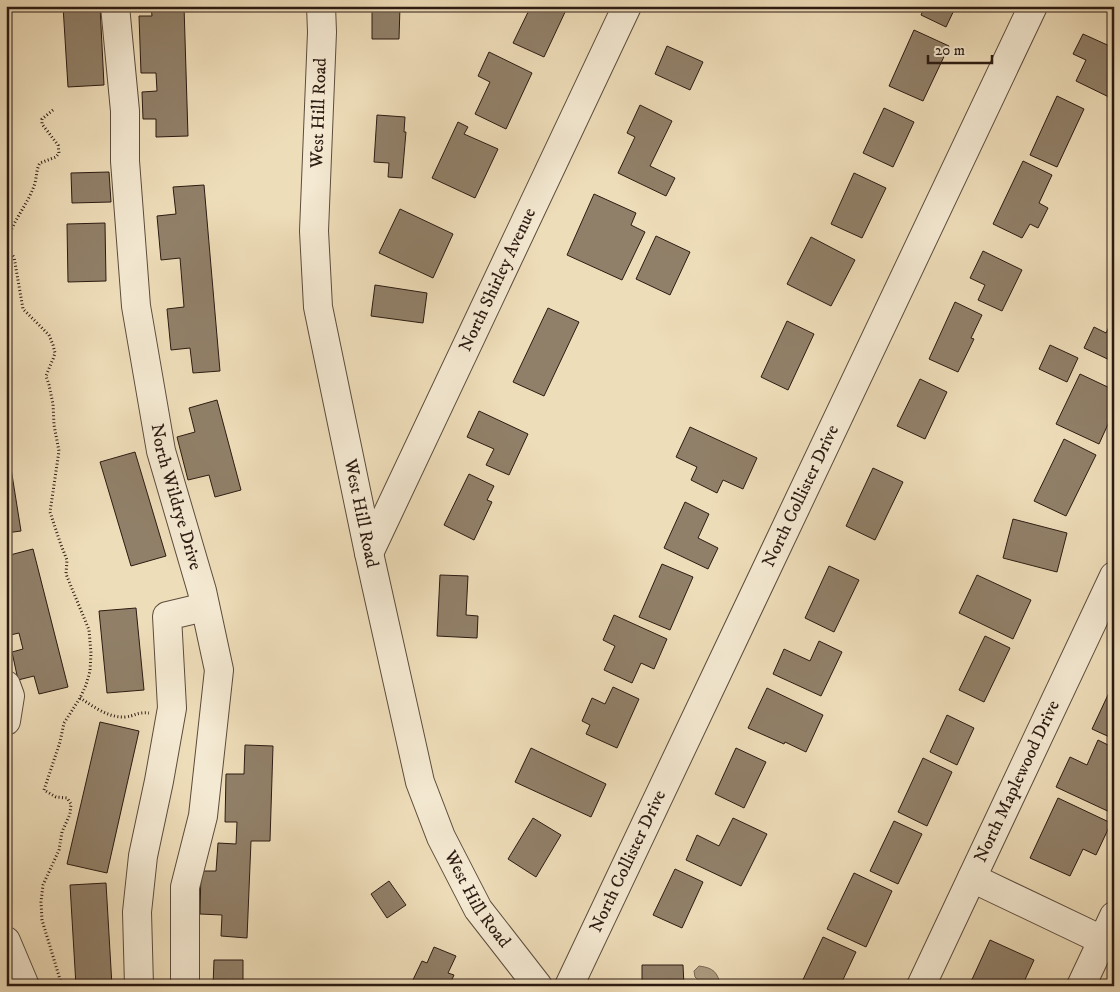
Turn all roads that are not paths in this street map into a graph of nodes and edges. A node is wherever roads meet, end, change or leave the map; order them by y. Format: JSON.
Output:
{"nodes":[{"id":1,"x":115,"y":6,"type":"edge"},
{"id":2,"x":321,"y":6,"type":"edge"},
{"id":3,"x":627,"y":6,"type":"edge"},
{"id":4,"x":1033,"y":6,"type":"edge"},
{"id":5,"x":368,"y":553,"type":"junction"},
{"id":6,"x":1114,"y":576,"type":"edge"},
{"id":7,"x":205,"y":607,"type":"junction"},
{"id":8,"x":6,"y":685,"type":"edge"},
{"id":9,"x":6,"y":720,"type":"edge"},
{"id":10,"x":972,"y":878,"type":"junction"},
{"id":11,"x":1108,"y":928,"type":"edge"},
{"id":12,"x":6,"y":941,"type":"edge"},
{"id":13,"x":24,"y":986,"type":"edge"},
{"id":14,"x":139,"y":986,"type":"edge"},
{"id":15,"x":185,"y":986,"type":"edge"},
{"id":16,"x":538,"y":986,"type":"edge"},
{"id":17,"x":569,"y":986,"type":"edge"},
{"id":18,"x":921,"y":986,"type":"edge"},
{"id":19,"x":1081,"y":986,"type":"edge"}],
"edges":[{"from":1,"to":7,"type":"street","name":"North Wildrye Drive"},
{"from":2,"to":5,"type":"street","name":"West Hill Road"},
{"from":3,"to":5,"type":"street","name":"North Shirley Avenue"},
{"from":4,"to":17,"type":"street","name":"North Collister Drive"},
{"from":5,"to":16,"type":"street","name":"West Hill Road"},
{"from":6,"to":10,"type":"street","name":"North Maplewood Drive"},
{"from":7,"to":14,"type":"street"},
{"from":7,"to":15,"type":"street","name":"North Wildrye Drive"},
{"from":8,"to":9,"type":"street"},
{"from":10,"to":11,"type":"street"},
{"from":10,"to":18,"type":"street","name":"North Maplewood Drive"},
{"from":11,"to":19,"type":"street"},
{"from":12,"to":13,"type":"street"}]}
